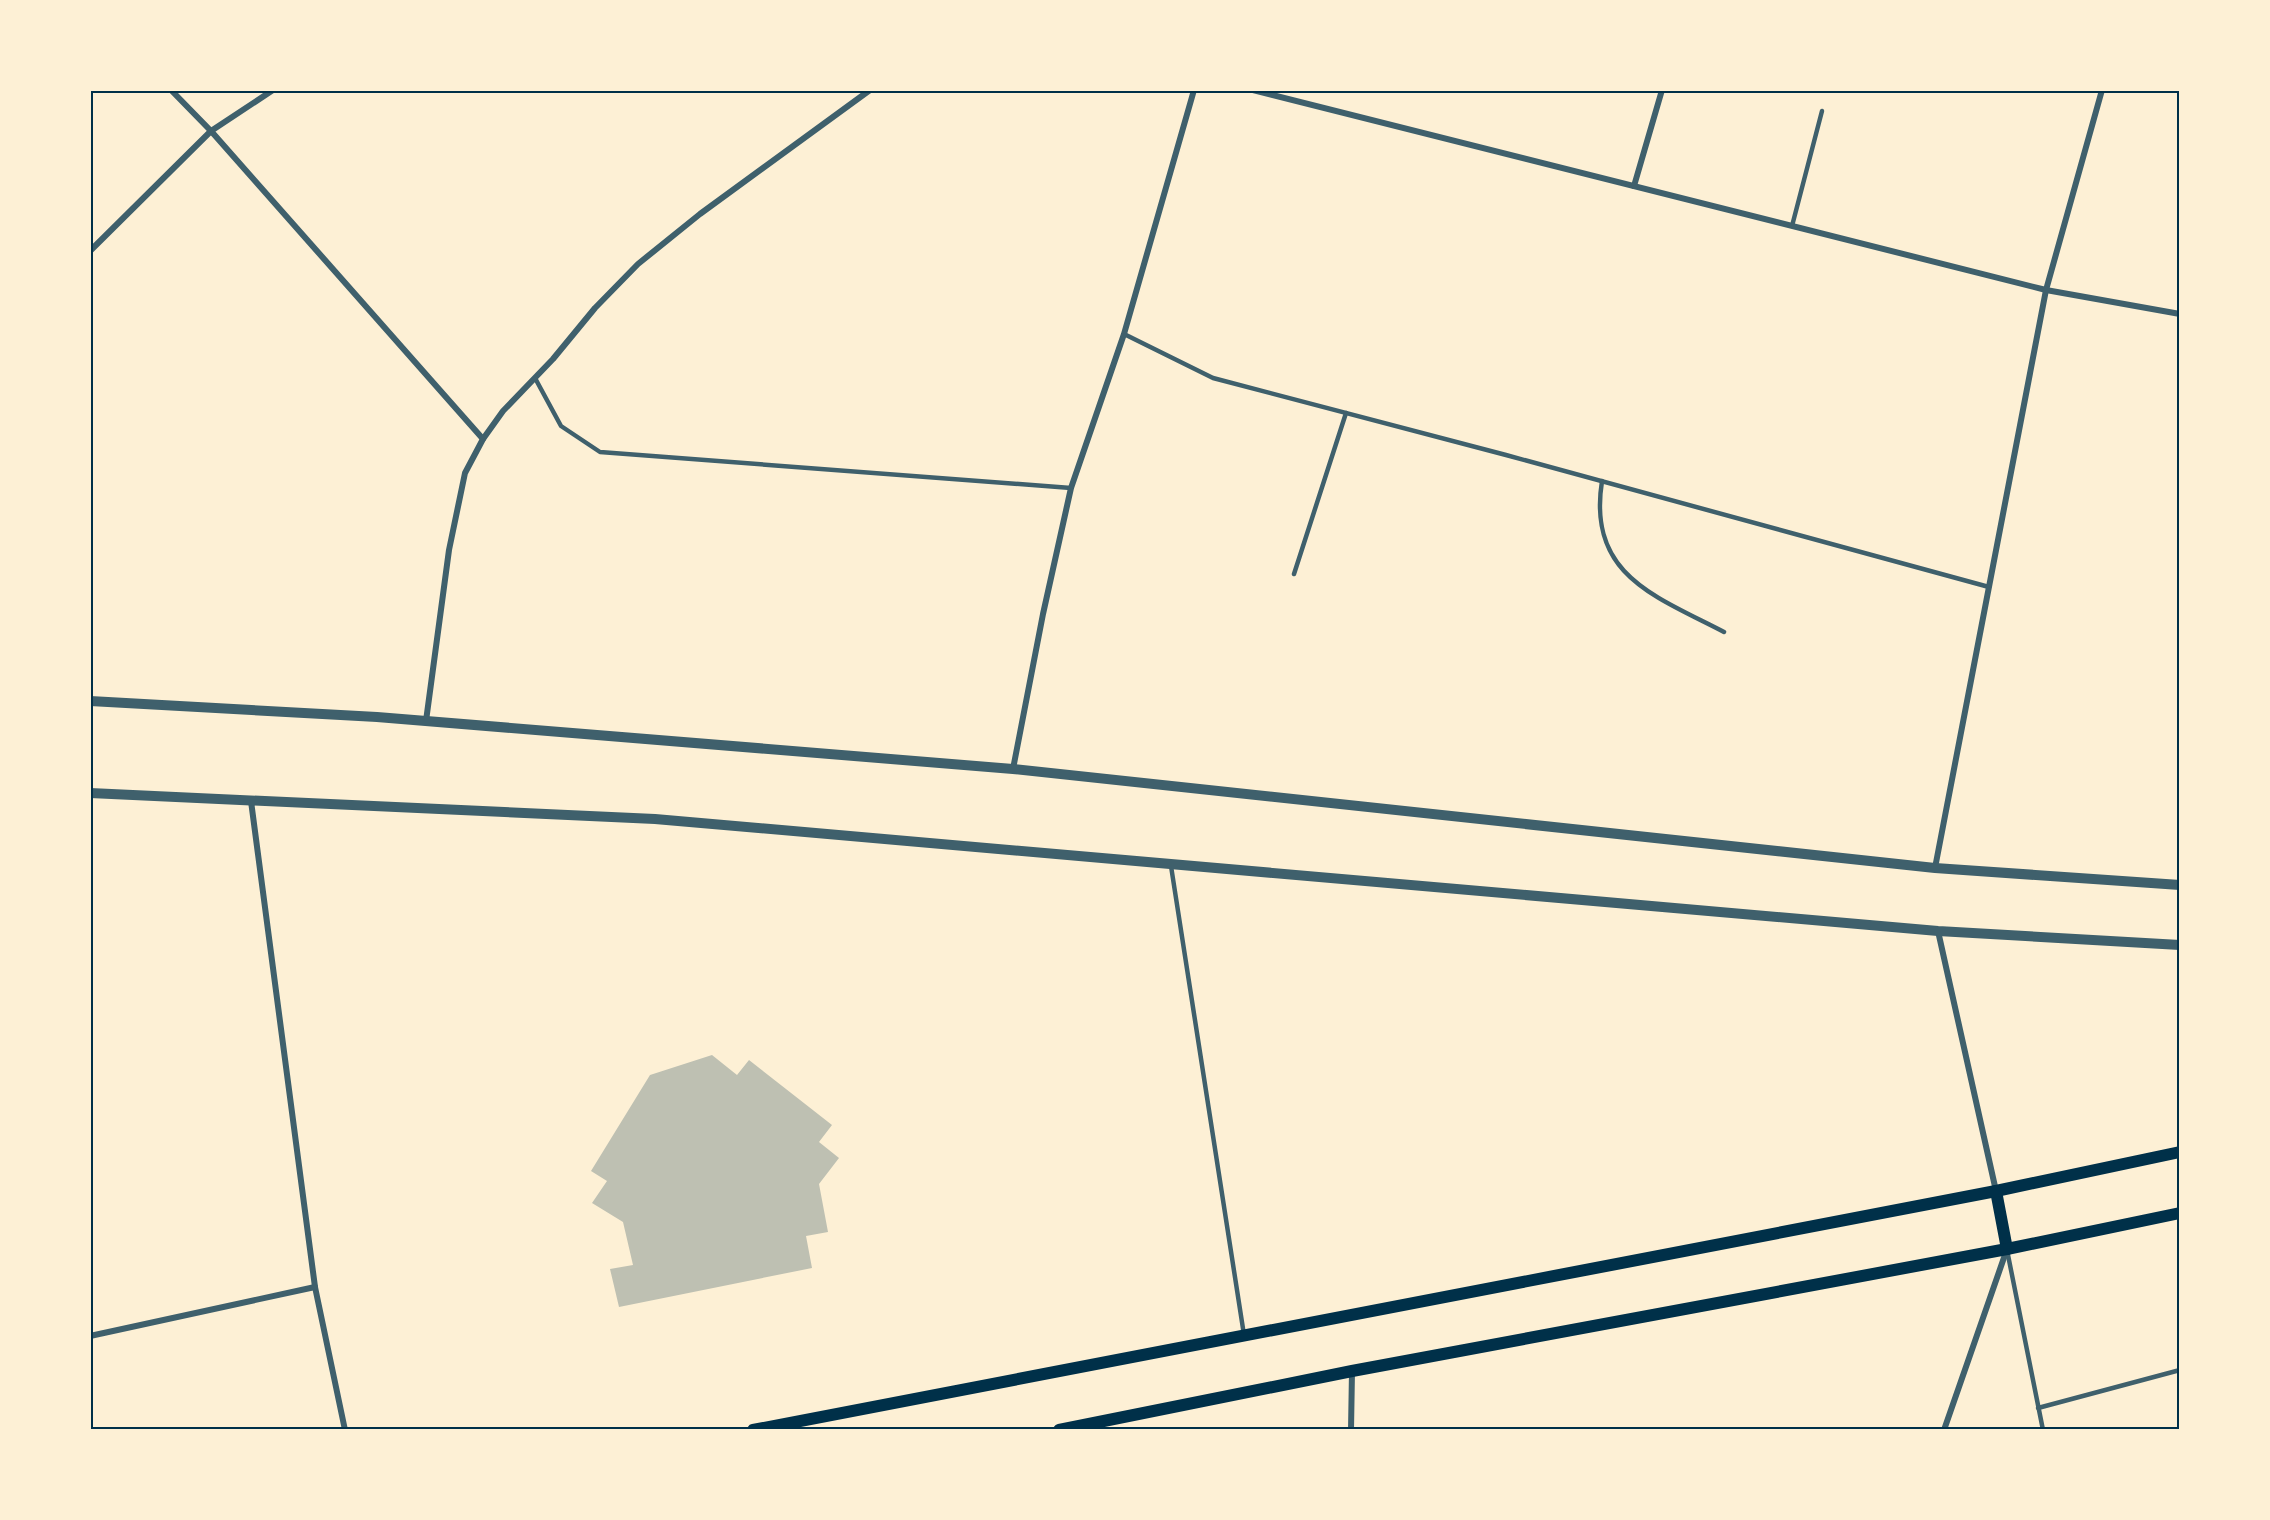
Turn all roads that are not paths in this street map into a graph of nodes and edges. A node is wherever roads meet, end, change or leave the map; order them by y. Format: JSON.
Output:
{"nodes":[{"id":1,"x":171,"y":90,"type":"edge"},
{"id":2,"x":273,"y":90,"type":"edge"},
{"id":3,"x":870,"y":90,"type":"edge"},
{"id":4,"x":1194,"y":90,"type":"edge"},
{"id":5,"x":1253,"y":90,"type":"edge"},
{"id":6,"x":1662,"y":90,"type":"edge"},
{"id":7,"x":2102,"y":90,"type":"edge"},
{"id":8,"x":1822,"y":111,"type":"dead end"},
{"id":9,"x":210,"y":131,"type":"junction"},
{"id":10,"x":1634,"y":186,"type":"junction"},
{"id":11,"x":1792,"y":226,"type":"junction"},
{"id":12,"x":90,"y":251,"type":"edge"},
{"id":13,"x":2046,"y":290,"type":"junction"},
{"id":14,"x":2180,"y":314,"type":"edge"},
{"id":15,"x":1124,"y":334,"type":"junction"},
{"id":16,"x":534,"y":378,"type":"junction"},
{"id":17,"x":1346,"y":413,"type":"junction"},
{"id":18,"x":483,"y":439,"type":"junction"},
{"id":19,"x":1602,"y":481,"type":"junction"},
{"id":20,"x":1071,"y":488,"type":"junction"},
{"id":21,"x":1294,"y":574,"type":"dead end"},
{"id":22,"x":1989,"y":587,"type":"junction"},
{"id":23,"x":1724,"y":632,"type":"dead end"},
{"id":24,"x":90,"y":701,"type":"edge"},
{"id":25,"x":426,"y":721,"type":"junction"},
{"id":26,"x":1013,"y":769,"type":"junction"},
{"id":27,"x":90,"y":793,"type":"edge"},
{"id":28,"x":251,"y":801,"type":"junction"},
{"id":29,"x":1171,"y":864,"type":"junction"},
{"id":30,"x":1935,"y":868,"type":"junction"},
{"id":31,"x":2180,"y":885,"type":"edge"},
{"id":32,"x":1938,"y":931,"type":"junction"},
{"id":33,"x":2180,"y":945,"type":"edge"},
{"id":34,"x":2180,"y":1152,"type":"edge"},
{"id":35,"x":1996,"y":1191,"type":"junction"},
{"id":36,"x":2180,"y":1213,"type":"edge"},
{"id":37,"x":2007,"y":1249,"type":"junction"},
{"id":38,"x":315,"y":1287,"type":"junction"},
{"id":39,"x":1244,"y":1335,"type":"junction"},
{"id":40,"x":90,"y":1336,"type":"edge"},
{"id":41,"x":2180,"y":1370,"type":"edge"},
{"id":42,"x":1352,"y":1371,"type":"junction"},
{"id":43,"x":2038,"y":1408,"type":"junction"},
{"id":44,"x":345,"y":1430,"type":"edge"},
{"id":45,"x":753,"y":1430,"type":"edge"},
{"id":46,"x":1059,"y":1430,"type":"edge"},
{"id":47,"x":1351,"y":1430,"type":"edge"},
{"id":48,"x":1944,"y":1430,"type":"edge"},
{"id":49,"x":2043,"y":1430,"type":"edge"}],
"edges":[{"from":1,"to":9,"type":"street"},
{"from":2,"to":9,"type":"street"},
{"from":3,"to":16,"type":"street"},
{"from":4,"to":15,"type":"street"},
{"from":5,"to":10,"type":"street"},
{"from":6,"to":10,"type":"street"},
{"from":7,"to":13,"type":"street"},
{"from":8,"to":11,"type":"lane"},
{"from":9,"to":12,"type":"street"},
{"from":9,"to":18,"type":"street"},
{"from":10,"to":11,"type":"street"},
{"from":11,"to":13,"type":"street"},
{"from":13,"to":14,"type":"street"},
{"from":13,"to":22,"type":"street"},
{"from":15,"to":17,"type":"lane"},
{"from":15,"to":20,"type":"street"},
{"from":16,"to":18,"type":"street"},
{"from":16,"to":20,"type":"lane"},
{"from":17,"to":19,"type":"lane"},
{"from":17,"to":21,"type":"lane"},
{"from":18,"to":25,"type":"street"},
{"from":19,"to":22,"type":"lane"},
{"from":19,"to":23,"type":"lane"},
{"from":20,"to":26,"type":"street"},
{"from":22,"to":30,"type":"street"},
{"from":24,"to":25,"type":"street"},
{"from":25,"to":26,"type":"street"},
{"from":26,"to":30,"type":"street"},
{"from":27,"to":28,"type":"street"},
{"from":28,"to":29,"type":"street"},
{"from":28,"to":38,"type":"street"},
{"from":29,"to":32,"type":"street"},
{"from":29,"to":39,"type":"lane"},
{"from":30,"to":31,"type":"street"},
{"from":32,"to":33,"type":"street"},
{"from":32,"to":35,"type":"street"},
{"from":34,"to":35,"type":"main road"},
{"from":35,"to":37,"type":"main road"},
{"from":35,"to":39,"type":"main road"},
{"from":36,"to":37,"type":"main road"},
{"from":37,"to":42,"type":"main road"},
{"from":37,"to":43,"type":"lane"},
{"from":37,"to":48,"type":"street"},
{"from":38,"to":40,"type":"street"},
{"from":38,"to":44,"type":"street"},
{"from":39,"to":45,"type":"main road"},
{"from":41,"to":43,"type":"lane"},
{"from":42,"to":46,"type":"main road"},
{"from":42,"to":47,"type":"street"},
{"from":43,"to":49,"type":"lane"}]}
